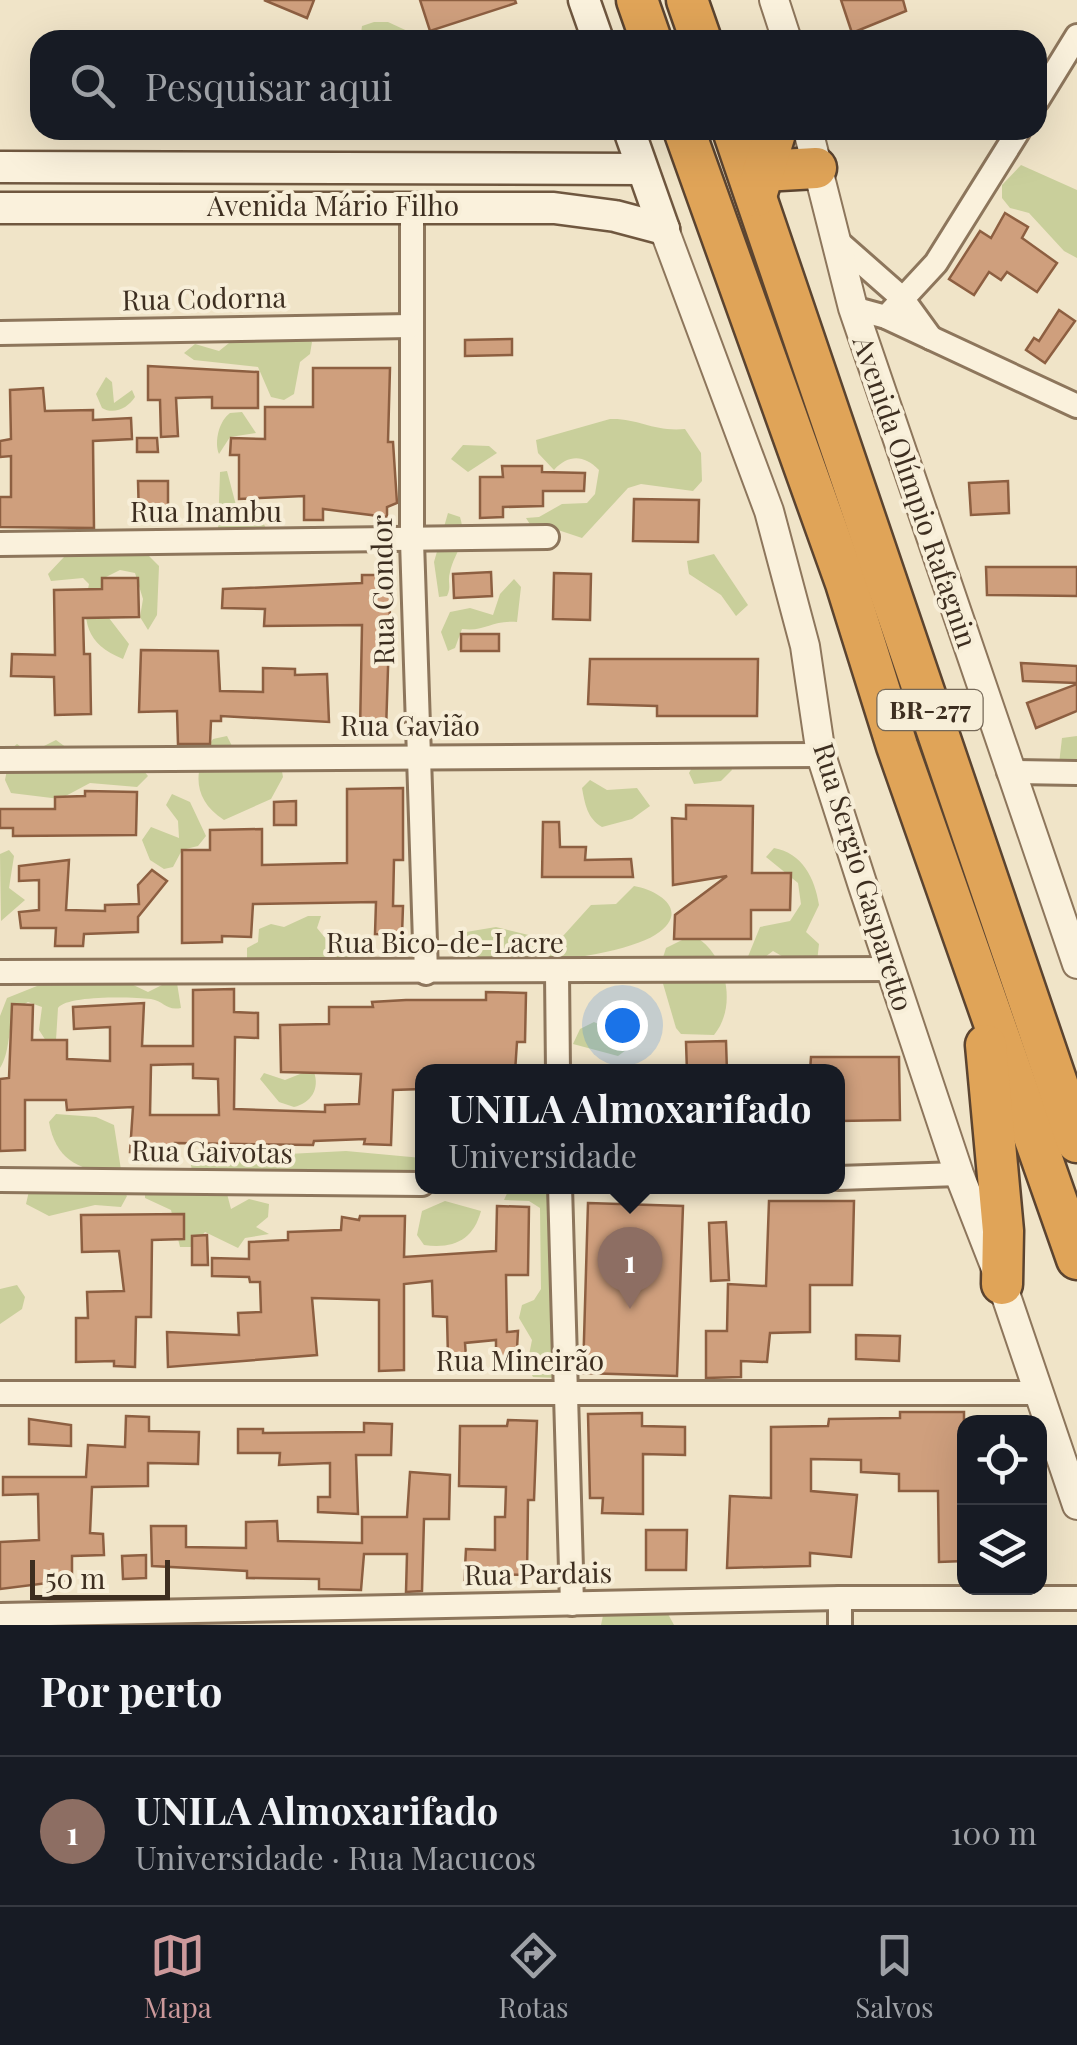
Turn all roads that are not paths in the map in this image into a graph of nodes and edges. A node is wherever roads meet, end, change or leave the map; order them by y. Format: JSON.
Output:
{"nodes":[{"id":1,"x":584,"y":0,"type":"edge"},
{"id":2,"x":636,"y":0,"type":"edge"},
{"id":3,"x":687,"y":0,"type":"edge"},
{"id":4,"x":774,"y":0,"type":"edge"},
{"id":5,"x":594,"y":30,"type":"edge"},
{"id":6,"x":647,"y":30,"type":"edge"},
{"id":7,"x":698,"y":30,"type":"edge"},
{"id":8,"x":784,"y":30,"type":"edge"},
{"id":9,"x":1077,"y":36,"type":"edge"},
{"id":10,"x":1047,"y":85,"type":"edge"},
{"id":11,"x":632,"y":140,"type":"edge"},
{"id":12,"x":688,"y":140,"type":"edge"},
{"id":13,"x":738,"y":140,"type":"edge"},
{"id":14,"x":773,"y":140,"type":"edge"},
{"id":15,"x":1013,"y":140,"type":"edge"},
{"id":16,"x":812,"y":149,"type":"edge"},
{"id":17,"x":0,"y":167,"type":"edge"},
{"id":18,"x":642,"y":169,"type":"junction"},
{"id":19,"x":760,"y":183,"type":"junction"},
{"id":20,"x":412,"y":205,"type":"junction"},
{"id":21,"x":0,"y":208,"type":"edge"},
{"id":22,"x":664,"y":229,"type":"junction"},
{"id":23,"x":835,"y":239,"type":"junction"},
{"id":24,"x":936,"y":263,"type":"junction"},
{"id":25,"x":883,"y":279,"type":"junction"},
{"id":26,"x":902,"y":298,"type":"junction"},
{"id":27,"x":853,"y":308,"type":"junction"},
{"id":28,"x":886,"y":317,"type":"junction"},
{"id":29,"x":410,"y":326,"type":"junction"},
{"id":30,"x":0,"y":333,"type":"edge"},
{"id":31,"x":933,"y":340,"type":"junction"},
{"id":32,"x":1077,"y":406,"type":"edge"},
{"id":33,"x":548,"y":537,"type":"dead end"},
{"id":34,"x":412,"y":541,"type":"junction"},
{"id":35,"x":0,"y":544,"type":"edge"},
{"id":36,"x":820,"y":754,"type":"junction"},
{"id":37,"x":416,"y":756,"type":"junction"},
{"id":38,"x":0,"y":760,"type":"edge"},
{"id":39,"x":1009,"y":772,"type":"junction"},
{"id":40,"x":1077,"y":773,"type":"edge"},
{"id":41,"x":1077,"y":964,"type":"edge"},
{"id":42,"x":977,"y":966,"type":"junction"},
{"id":43,"x":890,"y":969,"type":"junction"},
{"id":44,"x":0,"y":972,"type":"edge"},
{"id":45,"x":426,"y":973,"type":"junction"},
{"id":46,"x":557,"y":973,"type":"junction"},
{"id":47,"x":558,"y":1064,"type":"edge"},
{"id":48,"x":1077,"y":1142,"type":"edge"},
{"id":49,"x":958,"y":1174,"type":"junction"},
{"id":50,"x":845,"y":1178,"type":"edge"},
{"id":51,"x":0,"y":1180,"type":"edge"},
{"id":52,"x":415,"y":1184,"type":"edge"},
{"id":53,"x":560,"y":1194,"type":"edge"},
{"id":54,"x":1077,"y":1259,"type":"edge"},
{"id":55,"x":1002,"y":1284,"type":"junction"},
{"id":56,"x":569,"y":1390,"type":"junction"},
{"id":57,"x":0,"y":1393,"type":"edge"},
{"id":58,"x":1040,"y":1393,"type":"junction"},
{"id":59,"x":1077,"y":1505,"type":"edge"},
{"id":60,"x":840,"y":1598,"type":"junction"},
{"id":61,"x":1077,"y":1598,"type":"edge"},
{"id":62,"x":572,"y":1604,"type":"junction"},
{"id":63,"x":0,"y":1615,"type":"edge"},
{"id":64,"x":444,"y":1616,"type":"edge"},
{"id":65,"x":840,"y":1625,"type":"edge"}],
"edges":[{"from":1,"to":5,"type":"main road"},
{"from":2,"to":6,"type":"highway"},
{"from":3,"to":7,"type":"highway"},
{"from":4,"to":8,"type":"street"},
{"from":9,"to":10,"type":"street"},
{"from":11,"to":18,"type":"main road","name":"Rua Sergio Gasparetto"},
{"from":12,"to":42,"type":"highway","number":"BR-277"},
{"from":13,"to":19,"type":"highway","number":"BR-277"},
{"from":14,"to":19,"type":"highway"},
{"from":15,"to":24,"type":"street"},
{"from":16,"to":19,"type":"highway"},
{"from":16,"to":23,"type":"street","name":"Avenida Olímpio Rafagnin"},
{"from":17,"to":18,"type":"main road","name":"Avenida Mário Filho"},
{"from":18,"to":22,"type":"main road","name":"Rua Sergio Gasparetto"},
{"from":19,"to":48,"type":"highway","number":"BR-277"},
{"from":20,"to":21,"type":"main road","name":"Avenida Mário Filho"},
{"from":20,"to":22,"type":"main road","name":"Avenida Mário Filho"},
{"from":20,"to":29,"type":"street","name":"Rua Condor"},
{"from":22,"to":36,"type":"street","name":"Rua Sergio Gasparetto"},
{"from":23,"to":25,"type":"street"},
{"from":23,"to":27,"type":"street","name":"Avenida Olímpio Rafagnin"},
{"from":24,"to":25,"type":"street"},
{"from":24,"to":26,"type":"street"},
{"from":25,"to":26,"type":"street"},
{"from":26,"to":28,"type":"street"},
{"from":26,"to":31,"type":"street"},
{"from":27,"to":28,"type":"street"},
{"from":27,"to":39,"type":"street","name":"Avenida Olímpio Rafagnin"},
{"from":28,"to":31,"type":"street"},
{"from":29,"to":30,"type":"street","name":"Rua Codorna"},
{"from":29,"to":34,"type":"street","name":"Rua Condor"},
{"from":31,"to":32,"type":"street"},
{"from":33,"to":34,"type":"street","name":"Rua Inambu"},
{"from":34,"to":35,"type":"street","name":"Rua Inambu"},
{"from":34,"to":37,"type":"street","name":"Rua Condor"},
{"from":36,"to":37,"type":"street","name":"Rua Gavião"},
{"from":36,"to":43,"type":"street","name":"Rua Sergio Gasparetto"},
{"from":37,"to":38,"type":"street","name":"Rua Gavião"},
{"from":37,"to":45,"type":"street","name":"Rua Condor"},
{"from":39,"to":40,"type":"street"},
{"from":39,"to":41,"type":"street","name":"Avenida Olímpio Rafagnin"},
{"from":42,"to":54,"type":"highway","number":"BR-277"},
{"from":42,"to":55,"type":"highway"},
{"from":43,"to":46,"type":"street","name":"Rua Bico-de-Lacre"},
{"from":43,"to":49,"type":"street","name":"Rua Sergio Gasparetto"},
{"from":44,"to":45,"type":"street","name":"Rua Bico-de-Lacre"},
{"from":45,"to":46,"type":"street","name":"Rua Bico-de-Lacre"},
{"from":46,"to":47,"type":"street"},
{"from":49,"to":50,"type":"street"},
{"from":49,"to":55,"type":"street","name":"Rua Sergio Gasparetto"},
{"from":51,"to":52,"type":"street","name":"Rua Gaivotas"},
{"from":53,"to":56,"type":"street"},
{"from":55,"to":58,"type":"street","name":"Rua Sergio Gasparetto"},
{"from":56,"to":57,"type":"street","name":"Rua Mineirão"},
{"from":56,"to":58,"type":"street","name":"Rua Mineirão"},
{"from":56,"to":62,"type":"street"},
{"from":58,"to":59,"type":"street","name":"Rua Sergio Gasparetto"},
{"from":60,"to":61,"type":"street","name":"Rua Pardais"},
{"from":60,"to":62,"type":"street","name":"Rua Pardais"},
{"from":60,"to":65,"type":"street"},
{"from":62,"to":64,"type":"street","name":"Rua Pardais"},
{"from":63,"to":64,"type":"street","name":"Rua Pardais"}]}
